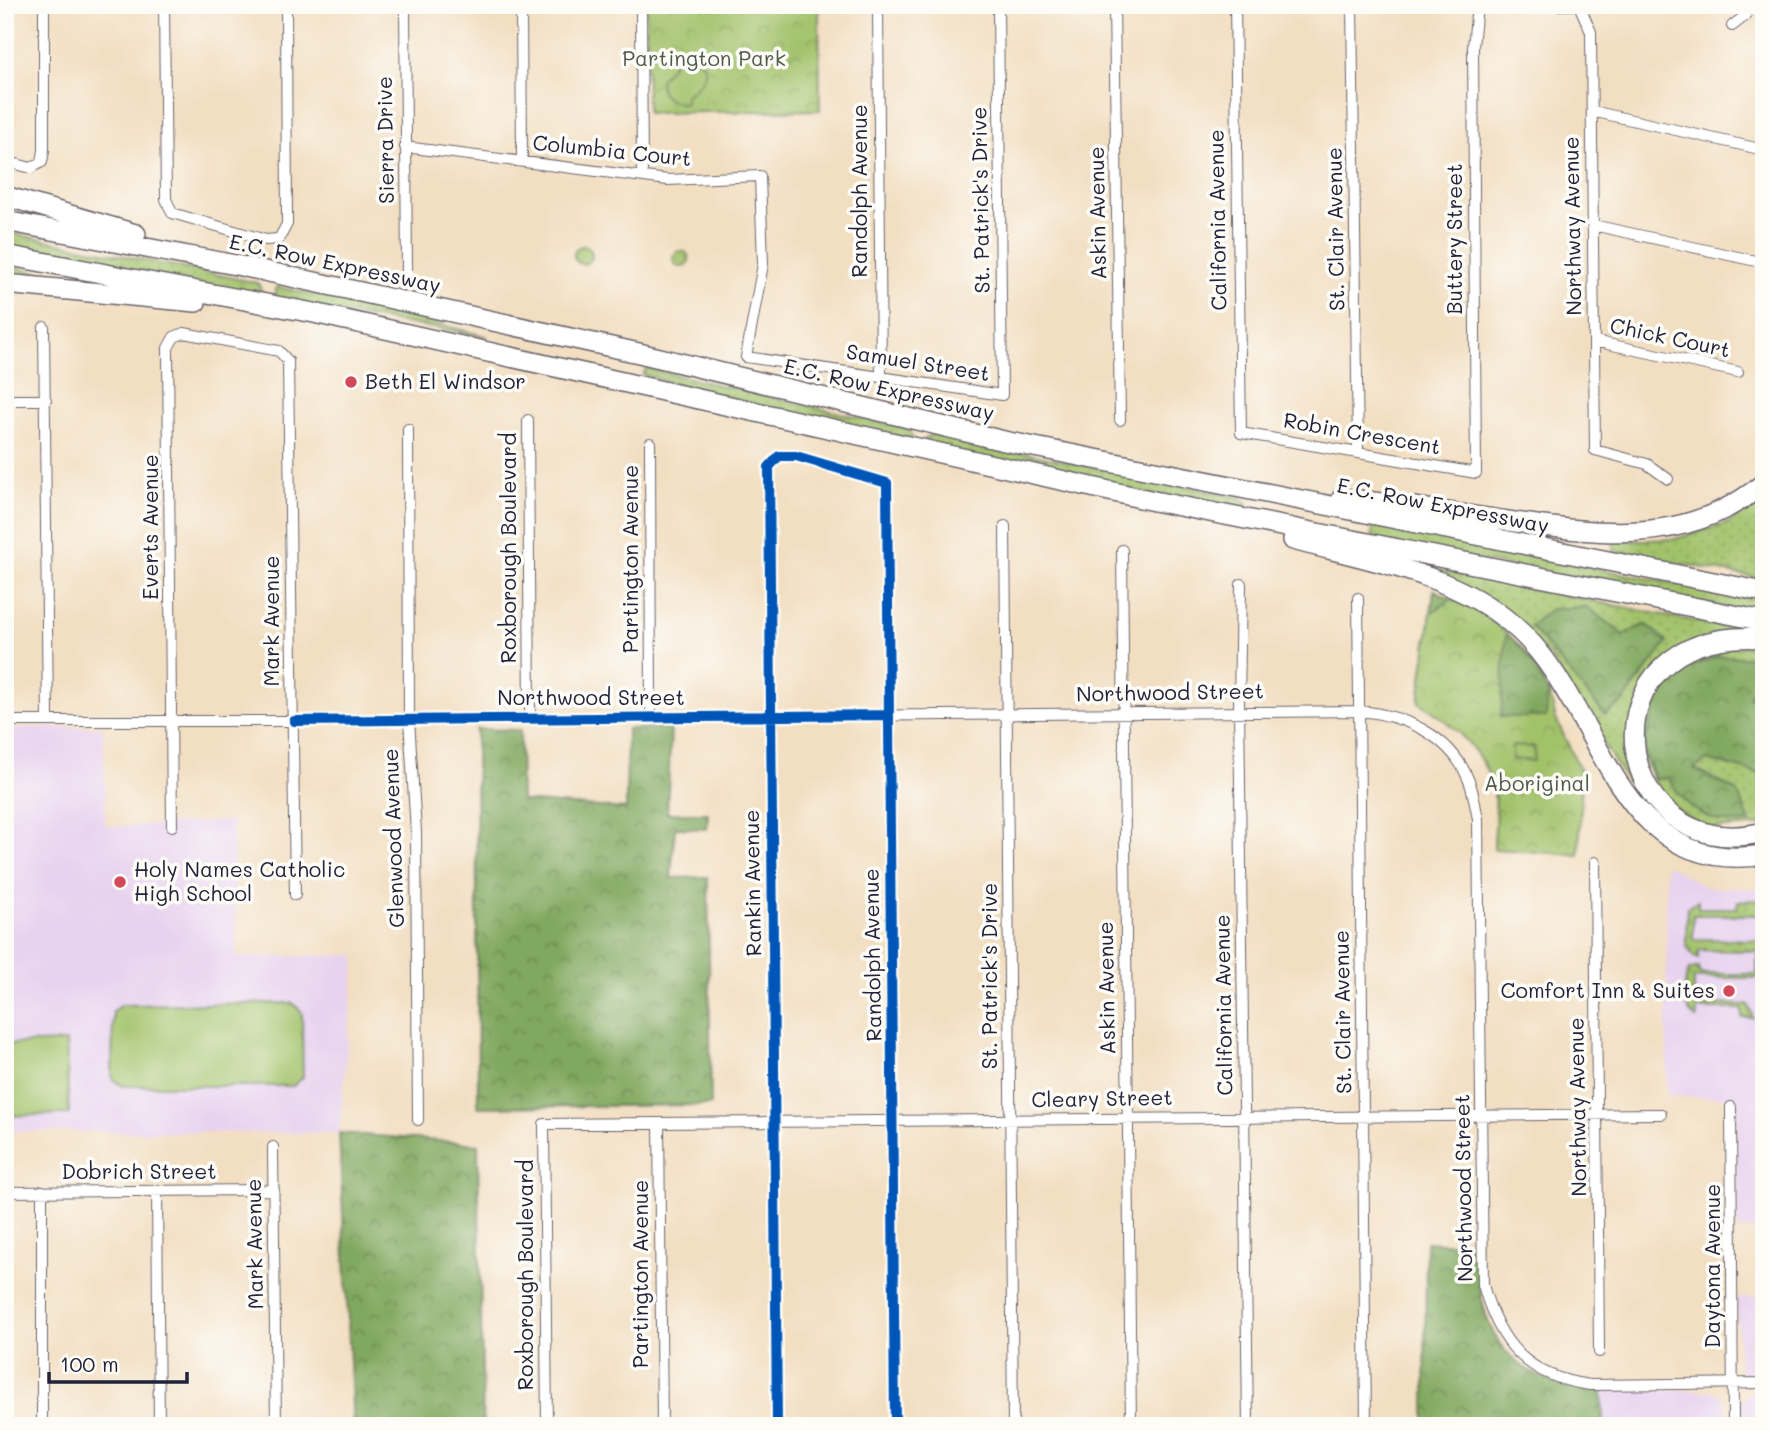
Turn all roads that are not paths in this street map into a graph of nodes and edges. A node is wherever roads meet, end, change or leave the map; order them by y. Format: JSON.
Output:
{"nodes":[{"id":1,"x":44,"y":5,"type":"edge"},
{"id":2,"x":164,"y":5,"type":"edge"},
{"id":3,"x":286,"y":5,"type":"edge"},
{"id":4,"x":405,"y":5,"type":"edge"},
{"id":5,"x":521,"y":5,"type":"edge"},
{"id":6,"x":641,"y":5,"type":"edge"},
{"id":7,"x":878,"y":5,"type":"edge"},
{"id":8,"x":998,"y":5,"type":"edge"},
{"id":9,"x":1114,"y":5,"type":"edge"},
{"id":10,"x":1235,"y":5,"type":"edge"},
{"id":11,"x":1353,"y":5,"type":"edge"},
{"id":12,"x":1477,"y":5,"type":"edge"},
{"id":13,"x":1518,"y":5,"type":"edge"},
{"id":14,"x":1570,"y":5,"type":"edge"},
{"id":15,"x":1579,"y":5,"type":"edge"},
{"id":16,"x":1748,"y":5,"type":"edge"},
{"id":17,"x":1732,"y":26,"type":"dead end"},
{"id":18,"x":1591,"y":111,"type":"junction"},
{"id":19,"x":405,"y":147,"type":"junction"},
{"id":20,"x":1764,"y":150,"type":"edge"},
{"id":21,"x":5,"y":161,"type":"edge"},
{"id":22,"x":522,"y":161,"type":"junction"},
{"id":23,"x":642,"y":177,"type":"junction"},
{"id":24,"x":5,"y":195,"type":"edge"},
{"id":25,"x":5,"y":221,"type":"edge"},
{"id":26,"x":1593,"y":225,"type":"junction"},
{"id":27,"x":5,"y":255,"type":"edge"},
{"id":28,"x":1756,"y":261,"type":"dead end"},
{"id":29,"x":241,"y":266,"type":"junction"},
{"id":30,"x":407,"y":275,"type":"dead end"},
{"id":31,"x":5,"y":284,"type":"edge"},
{"id":32,"x":314,"y":313,"type":"junction"},
{"id":33,"x":44,"y":327,"type":"dead end"},
{"id":34,"x":1594,"y":341,"type":"junction"},
{"id":35,"x":279,"y":351,"type":"joint"},
{"id":36,"x":746,"y":357,"type":"joint"},
{"id":37,"x":1738,"y":372,"type":"dead end"},
{"id":38,"x":881,"y":377,"type":"junction"},
{"id":39,"x":1002,"y":395,"type":"joint"},
{"id":40,"x":5,"y":400,"type":"edge"},
{"id":41,"x":46,"y":400,"type":"junction"},
{"id":42,"x":1120,"y":420,"type":"dead end"},
{"id":43,"x":528,"y":421,"type":"dead end"},
{"id":44,"x":408,"y":429,"type":"dead end"},
{"id":45,"x":1241,"y":433,"type":"joint"},
{"id":46,"x":650,"y":443,"type":"dead end"},
{"id":47,"x":1358,"y":452,"type":"junction"},
{"id":48,"x":1476,"y":473,"type":"joint"},
{"id":49,"x":1668,"y":479,"type":"dead end"},
{"id":50,"x":1195,"y":481,"type":"junction"},
{"id":51,"x":1764,"y":482,"type":"edge"},
{"id":52,"x":887,"y":483,"type":"joint"},
{"id":53,"x":1154,"y":501,"type":"junction"},
{"id":54,"x":1005,"y":526,"type":"dead end"},
{"id":55,"x":1122,"y":550,"type":"dead end"},
{"id":56,"x":1241,"y":584,"type":"dead end"},
{"id":57,"x":1764,"y":592,"type":"edge"},
{"id":58,"x":1358,"y":598,"type":"dead end"},
{"id":59,"x":1764,"y":621,"type":"edge"},
{"id":60,"x":1764,"y":638,"type":"edge"},
{"id":61,"x":1359,"y":710,"type":"junction"},
{"id":62,"x":1240,"y":712,"type":"junction"},
{"id":63,"x":1124,"y":713,"type":"junction"},
{"id":64,"x":1007,"y":714,"type":"junction"},
{"id":65,"x":889,"y":715,"type":"junction"},
{"id":66,"x":771,"y":716,"type":"junction"},
{"id":67,"x":651,"y":717,"type":"junction"},
{"id":68,"x":530,"y":718,"type":"junction"},
{"id":69,"x":409,"y":719,"type":"junction"},
{"id":70,"x":48,"y":720,"type":"junction"},
{"id":71,"x":171,"y":720,"type":"junction"},
{"id":72,"x":5,"y":721,"type":"edge"},
{"id":73,"x":294,"y":721,"type":"junction"},
{"id":74,"x":172,"y":826,"type":"dead end"},
{"id":75,"x":1764,"y":832,"type":"edge"},
{"id":76,"x":1760,"y":856,"type":"edge"},
{"id":77,"x":1595,"y":862,"type":"dead end"},
{"id":78,"x":295,"y":895,"type":"dead end"},
{"id":79,"x":1731,"y":1107,"type":"dead end"},
{"id":80,"x":1597,"y":1114,"type":"junction"},
{"id":81,"x":1661,"y":1114,"type":"dead end"},
{"id":82,"x":1481,"y":1115,"type":"junction"},
{"id":83,"x":1363,"y":1116,"type":"junction"},
{"id":84,"x":1245,"y":1117,"type":"junction"},
{"id":85,"x":1128,"y":1118,"type":"junction"},
{"id":86,"x":1010,"y":1119,"type":"junction"},
{"id":87,"x":418,"y":1120,"type":"dead end"},
{"id":88,"x":894,"y":1121,"type":"junction"},
{"id":89,"x":774,"y":1122,"type":"junction"},
{"id":90,"x":659,"y":1123,"type":"junction"},
{"id":91,"x":544,"y":1124,"type":"joint"},
{"id":92,"x":273,"y":1147,"type":"dead end"},
{"id":93,"x":274,"y":1190,"type":"junction"},
{"id":94,"x":42,"y":1191,"type":"junction"},
{"id":95,"x":157,"y":1191,"type":"junction"},
{"id":96,"x":5,"y":1192,"type":"edge"},
{"id":97,"x":1599,"y":1352,"type":"dead end"},
{"id":98,"x":1733,"y":1383,"type":"junction"},
{"id":99,"x":1764,"y":1383,"type":"edge"},
{"id":100,"x":42,"y":1426,"type":"edge"},
{"id":101,"x":159,"y":1426,"type":"edge"},
{"id":102,"x":276,"y":1426,"type":"edge"},
{"id":103,"x":547,"y":1426,"type":"edge"},
{"id":104,"x":662,"y":1426,"type":"edge"},
{"id":105,"x":777,"y":1426,"type":"edge"},
{"id":106,"x":895,"y":1426,"type":"edge"},
{"id":107,"x":1013,"y":1426,"type":"edge"},
{"id":108,"x":1131,"y":1426,"type":"edge"},
{"id":109,"x":1248,"y":1426,"type":"edge"},
{"id":110,"x":1366,"y":1426,"type":"edge"},
{"id":111,"x":1733,"y":1426,"type":"edge"}],
"edges":[{"from":1,"to":21,"type":"street"},
{"from":2,"to":3,"type":"street"},
{"from":4,"to":19,"type":"street","name":"Sierra Drive"},
{"from":5,"to":22,"type":"street"},
{"from":6,"to":23,"type":"street"},
{"from":7,"to":38,"type":"street","name":"Randolph Avenue"},
{"from":8,"to":39,"type":"street","name":"St. Patrick's Drive"},
{"from":9,"to":42,"type":"street","name":"Askin Avenue"},
{"from":10,"to":45,"type":"street","name":"California Avenue"},
{"from":11,"to":47,"type":"street","name":"St. Clair Avenue"},
{"from":12,"to":48,"type":"street","name":"Buttery Street"},
{"from":13,"to":14,"type":"street"},
{"from":15,"to":18,"type":"street","name":"Northway Avenue"},
{"from":16,"to":17,"type":"street"},
{"from":18,"to":20,"type":"street"},
{"from":18,"to":26,"type":"street","name":"Northway Avenue"},
{"from":19,"to":22,"type":"street","name":"Columbia Court"},
{"from":19,"to":30,"type":"street","name":"Sierra Drive"},
{"from":22,"to":23,"type":"street","name":"Columbia Court"},
{"from":23,"to":36,"type":"street","name":"Columbia Court"},
{"from":24,"to":29,"type":"highway"},
{"from":25,"to":29,"type":"highway","name":"E.C. Row Expressway"},
{"from":26,"to":28,"type":"street"},
{"from":26,"to":34,"type":"street","name":"Northway Avenue"},
{"from":27,"to":32,"type":"highway"},
{"from":29,"to":50,"type":"highway","name":"E.C. Row Expressway"},
{"from":31,"to":32,"type":"highway"},
{"from":32,"to":53,"type":"highway"},
{"from":33,"to":41,"type":"street"},
{"from":34,"to":37,"type":"street","name":"Chick Court"},
{"from":34,"to":49,"type":"street","name":"Northway Avenue"},
{"from":35,"to":71,"type":"street","name":"Everts Avenue"},
{"from":35,"to":73,"type":"street","name":"Mark Avenue"},
{"from":36,"to":38,"type":"street","name":"Samuel Street"},
{"from":38,"to":39,"type":"street","name":"Samuel Street"},
{"from":40,"to":41,"type":"street"},
{"from":41,"to":70,"type":"street"},
{"from":43,"to":68,"type":"street","name":"Roxborough Boulevard"},
{"from":44,"to":69,"type":"street","name":"Glenwood Avenue"},
{"from":45,"to":47,"type":"street","name":"Robin Crescent"},
{"from":46,"to":67,"type":"street","name":"Partington Avenue"},
{"from":47,"to":48,"type":"street","name":"Robin Crescent"},
{"from":50,"to":51,"type":"highway"},
{"from":50,"to":57,"type":"highway","name":"E.C. Row Expressway"},
{"from":52,"to":65,"type":"street","name":"Randolph Avenue"},
{"from":52,"to":66,"type":"street","name":"Rankin Avenue"},
{"from":53,"to":59,"type":"highway"},
{"from":53,"to":76,"type":"highway"},
{"from":54,"to":64,"type":"street","name":"St. Patrick's Drive"},
{"from":55,"to":63,"type":"street","name":"Askin Avenue"},
{"from":56,"to":62,"type":"street","name":"California Avenue"},
{"from":58,"to":61,"type":"street","name":"St. Clair Avenue"},
{"from":60,"to":75,"type":"highway"},
{"from":61,"to":62,"type":"street","name":"Northwood Street"},
{"from":61,"to":82,"type":"street","name":"Northwood Street"},
{"from":61,"to":83,"type":"street","name":"St. Clair Avenue"},
{"from":62,"to":63,"type":"street","name":"Northwood Street"},
{"from":62,"to":84,"type":"street","name":"California Avenue"},
{"from":63,"to":64,"type":"street","name":"Northwood Street"},
{"from":63,"to":85,"type":"street","name":"Askin Avenue"},
{"from":64,"to":65,"type":"street","name":"Northwood Street"},
{"from":64,"to":86,"type":"street","name":"St. Patrick's Drive"},
{"from":65,"to":66,"type":"street","name":"Northwood Street"},
{"from":65,"to":88,"type":"street","name":"Randolph Avenue"},
{"from":66,"to":67,"type":"street","name":"Northwood Street"},
{"from":66,"to":89,"type":"street","name":"Rankin Avenue"},
{"from":67,"to":68,"type":"street","name":"Northwood Street"},
{"from":68,"to":69,"type":"street","name":"Northwood Street"},
{"from":69,"to":73,"type":"street","name":"Northwood Street"},
{"from":69,"to":87,"type":"street","name":"Glenwood Avenue"},
{"from":70,"to":71,"type":"street","name":"Northwood Street"},
{"from":70,"to":72,"type":"street","name":"Northwood Street"},
{"from":71,"to":73,"type":"street","name":"Northwood Street"},
{"from":71,"to":74,"type":"street","name":"Everts Avenue"},
{"from":73,"to":78,"type":"street","name":"Mark Avenue"},
{"from":77,"to":80,"type":"street","name":"Northway Avenue"},
{"from":79,"to":98,"type":"street","name":"Daytona Avenue"},
{"from":80,"to":81,"type":"street","name":"Cleary Street"},
{"from":80,"to":82,"type":"street","name":"Cleary Street"},
{"from":80,"to":97,"type":"street","name":"Northway Avenue"},
{"from":82,"to":83,"type":"street","name":"Cleary Street"},
{"from":82,"to":98,"type":"street","name":"Northwood Street"},
{"from":83,"to":84,"type":"street","name":"Cleary Street"},
{"from":83,"to":110,"type":"street","name":"St. Clair Avenue"},
{"from":84,"to":85,"type":"street","name":"Cleary Street"},
{"from":84,"to":109,"type":"street","name":"California Avenue"},
{"from":85,"to":86,"type":"street","name":"Cleary Street"},
{"from":85,"to":108,"type":"street","name":"Askin Avenue"},
{"from":86,"to":88,"type":"street","name":"Cleary Street"},
{"from":86,"to":107,"type":"street","name":"St. Patrick's Drive"},
{"from":88,"to":89,"type":"street","name":"Cleary Street"},
{"from":88,"to":106,"type":"street","name":"Randolph Avenue"},
{"from":89,"to":90,"type":"street","name":"Cleary Street"},
{"from":89,"to":105,"type":"street","name":"Rankin Avenue"},
{"from":90,"to":91,"type":"street","name":"Cleary Street"},
{"from":90,"to":104,"type":"street","name":"Partington Avenue"},
{"from":91,"to":103,"type":"street","name":"Roxborough Boulevard"},
{"from":92,"to":93,"type":"street","name":"Mark Avenue"},
{"from":93,"to":95,"type":"street","name":"Dobrich Street"},
{"from":93,"to":102,"type":"street","name":"Mark Avenue"},
{"from":94,"to":95,"type":"street","name":"Dobrich Street"},
{"from":94,"to":96,"type":"street","name":"Dobrich Street"},
{"from":94,"to":100,"type":"street"},
{"from":95,"to":101,"type":"street"},
{"from":98,"to":99,"type":"street","name":"Northwood Street"},
{"from":98,"to":111,"type":"street","name":"Daytona Avenue"}]}
